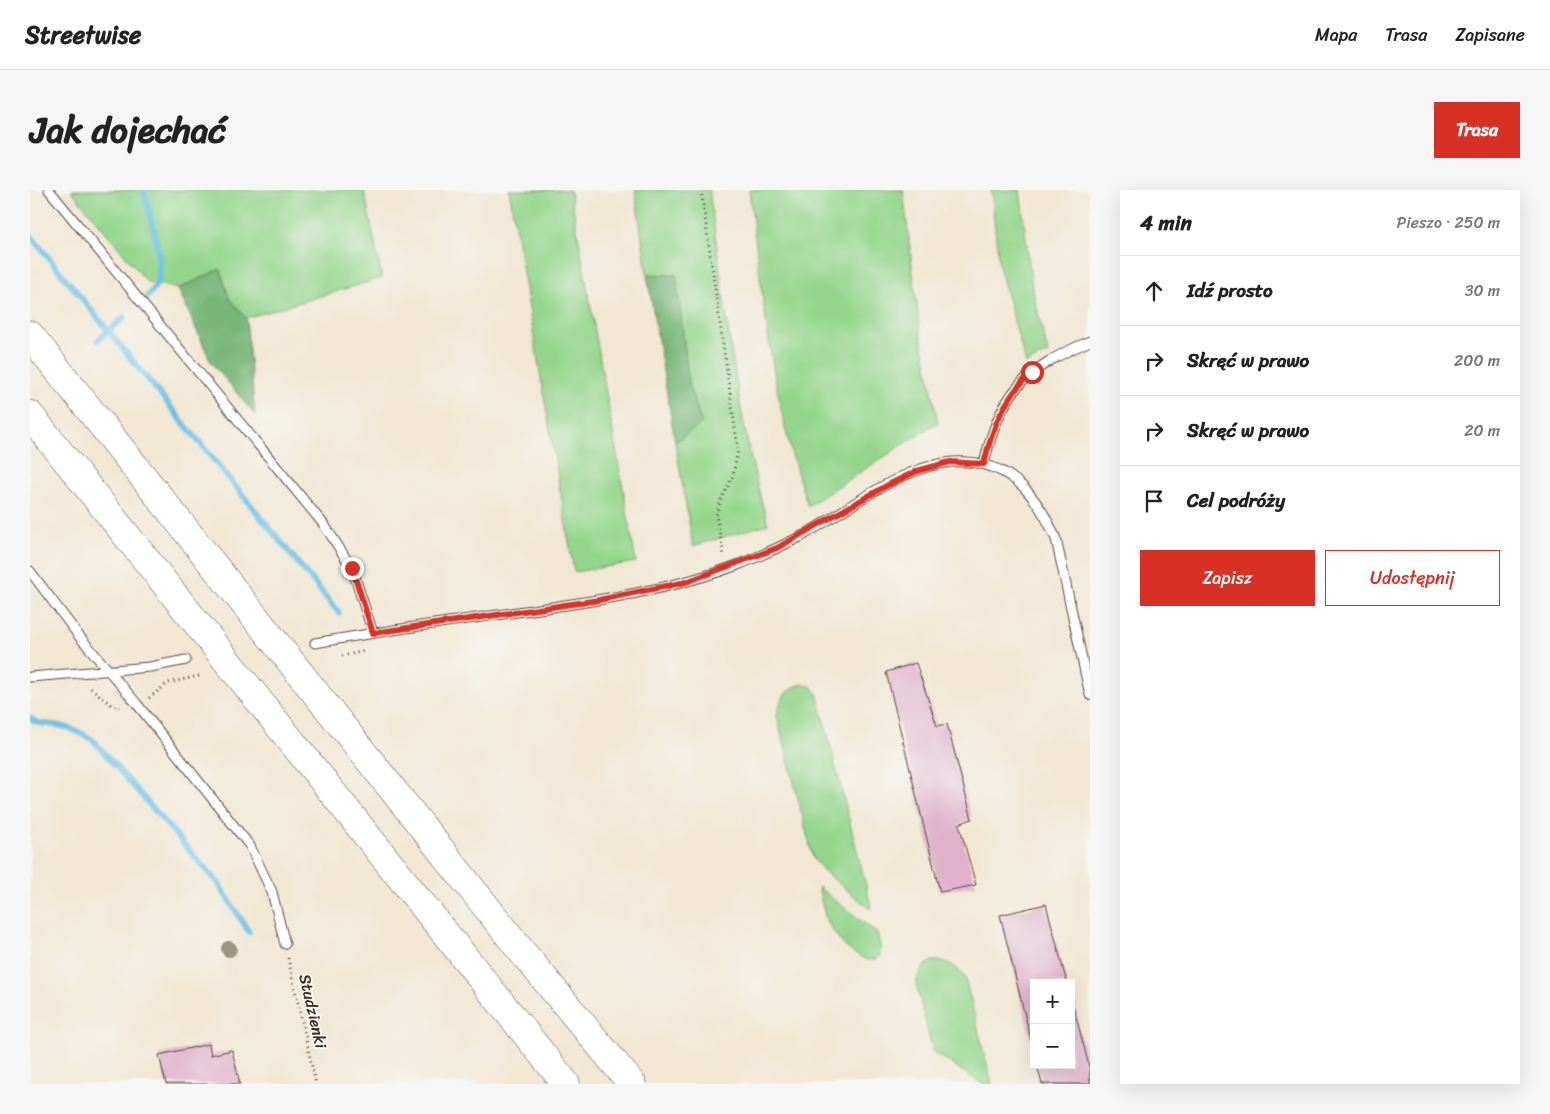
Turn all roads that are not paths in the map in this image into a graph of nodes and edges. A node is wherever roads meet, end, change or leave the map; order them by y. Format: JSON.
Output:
{"nodes":[{"id":1,"x":49,"y":190,"type":"edge"},
{"id":2,"x":30,"y":335,"type":"edge"},
{"id":3,"x":1090,"y":341,"type":"edge"},
{"id":4,"x":30,"y":415,"type":"edge"},
{"id":5,"x":984,"y":464,"type":"junction"},
{"id":6,"x":30,"y":570,"type":"edge"},
{"id":7,"x":373,"y":633,"type":"junction"},
{"id":8,"x":315,"y":643,"type":"dead end"},
{"id":9,"x":186,"y":660,"type":"dead end"},
{"id":10,"x":109,"y":671,"type":"junction"},
{"id":11,"x":30,"y":678,"type":"edge"},
{"id":12,"x":1090,"y":695,"type":"edge"},
{"id":13,"x":284,"y":944,"type":"road end"},
{"id":14,"x":566,"y":1084,"type":"edge"},
{"id":15,"x":632,"y":1084,"type":"edge"}],
"edges":[{"from":1,"to":7,"type":"lane"},
{"from":2,"to":15,"type":"highway"},
{"from":3,"to":5,"type":"lane"},
{"from":4,"to":14,"type":"highway"},
{"from":5,"to":7,"type":"lane"},
{"from":5,"to":12,"type":"lane"},
{"from":6,"to":10,"type":"lane"},
{"from":7,"to":8,"type":"lane"},
{"from":9,"to":10,"type":"lane"},
{"from":10,"to":11,"type":"lane"},
{"from":10,"to":13,"type":"lane"}]}
